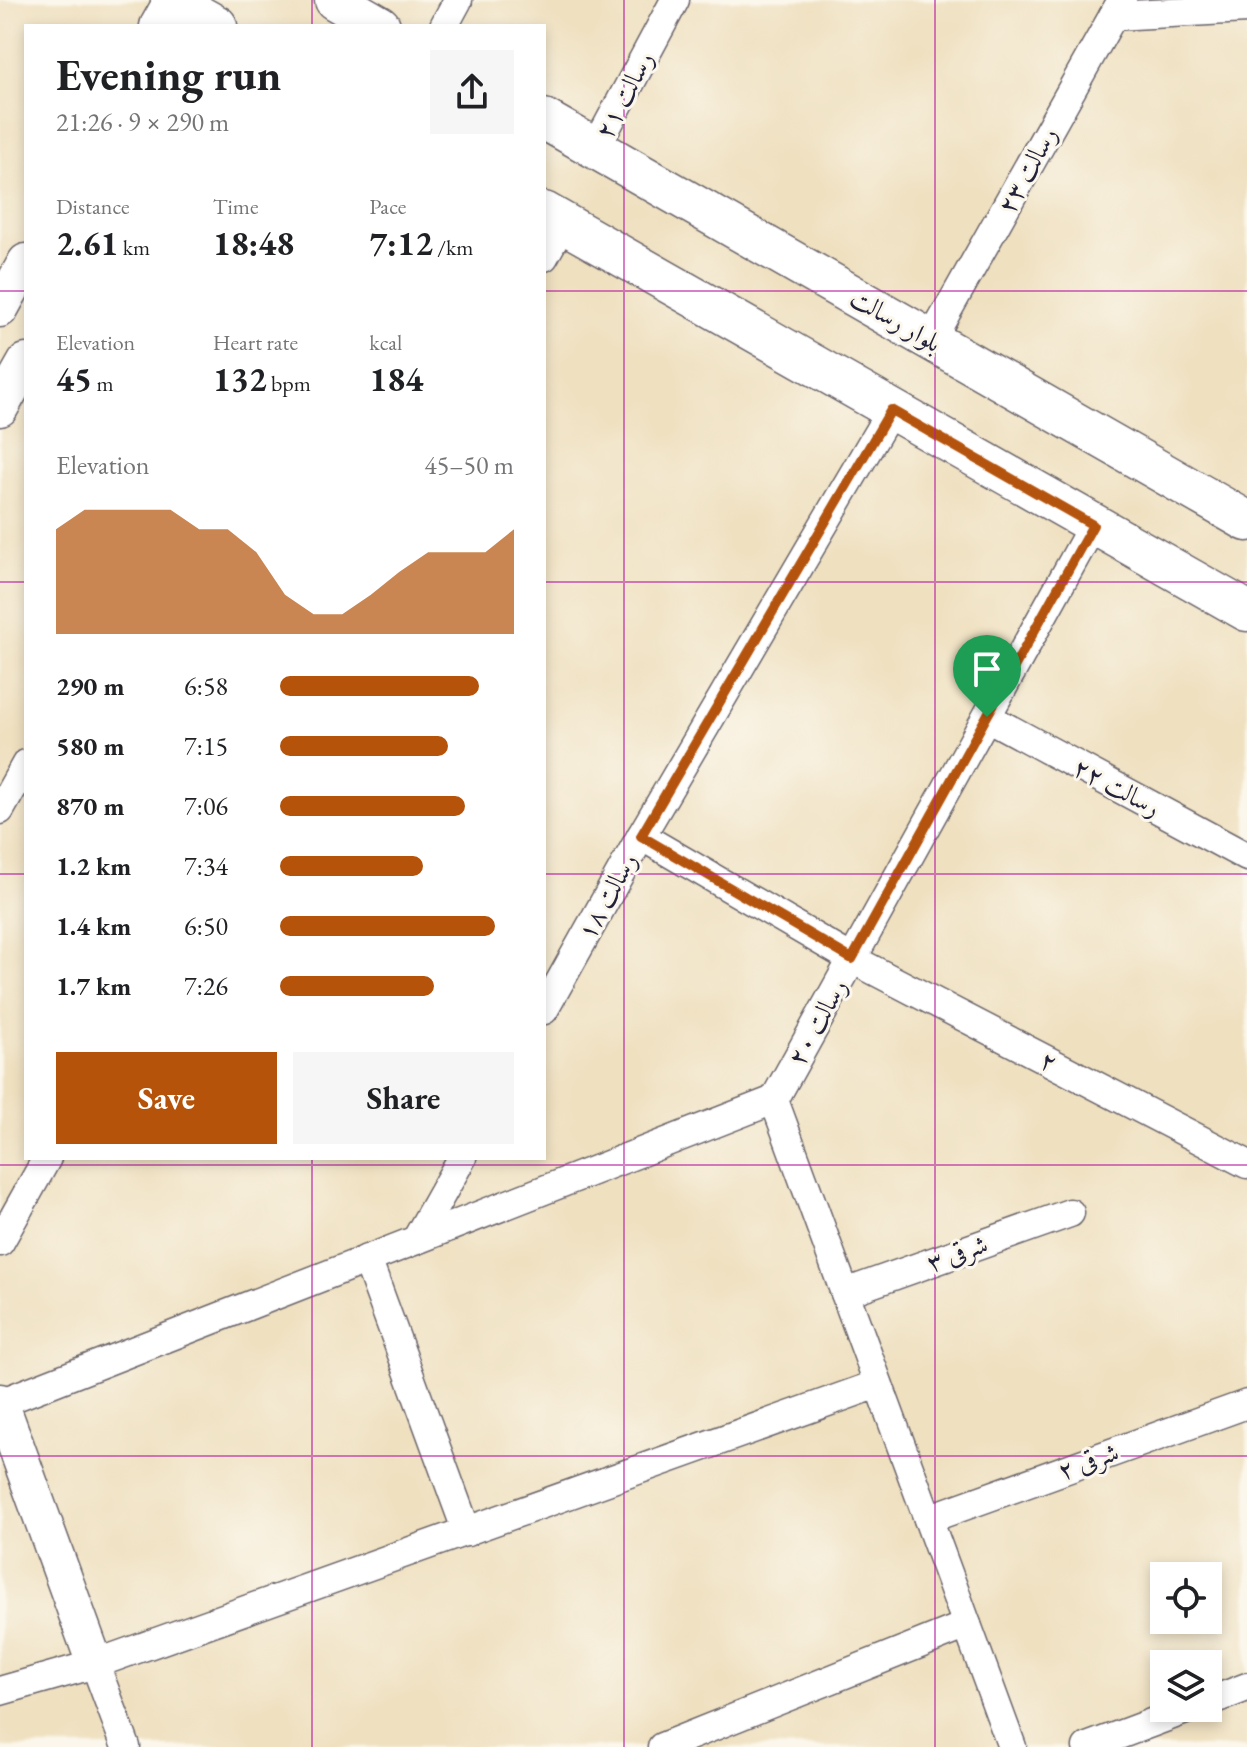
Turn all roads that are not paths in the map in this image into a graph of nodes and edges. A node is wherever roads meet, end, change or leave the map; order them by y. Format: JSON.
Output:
{"nodes":[{"id":1,"x":171,"y":0,"type":"edge"},
{"id":2,"x":335,"y":0,"type":"edge"},
{"id":3,"x":458,"y":0,"type":"edge"},
{"id":4,"x":675,"y":0,"type":"edge"},
{"id":5,"x":1118,"y":8,"type":"edge"},
{"id":6,"x":1247,"y":9,"type":"edge"},
{"id":7,"x":159,"y":24,"type":"edge"},
{"id":8,"x":213,"y":24,"type":"edge"},
{"id":9,"x":377,"y":24,"type":"edge"},
{"id":10,"x":445,"y":24,"type":"edge"},
{"id":11,"x":546,"y":120,"type":"edge"},
{"id":12,"x":595,"y":149,"type":"junction"},
{"id":13,"x":553,"y":218,"type":"edge"},
{"id":14,"x":546,"y":248,"type":"edge"},
{"id":15,"x":24,"y":266,"type":"edge"},
{"id":16,"x":0,"y":309,"type":"edge"},
{"id":17,"x":931,"y":340,"type":"junction"},
{"id":18,"x":24,"y":366,"type":"edge"},
{"id":19,"x":0,"y":408,"type":"edge"},
{"id":20,"x":891,"y":410,"type":"junction"},
{"id":21,"x":1247,"y":521,"type":"edge"},
{"id":22,"x":1093,"y":525,"type":"junction"},
{"id":23,"x":1247,"y":611,"type":"edge"},
{"id":24,"x":987,"y":717,"type":"junction"},
{"id":25,"x":24,"y":768,"type":"edge"},
{"id":26,"x":0,"y":810,"type":"edge"},
{"id":27,"x":641,"y":836,"type":"junction"},
{"id":28,"x":1247,"y":857,"type":"edge"},
{"id":29,"x":852,"y":959,"type":"junction"},
{"id":30,"x":546,"y":1006,"type":"edge"},
{"id":31,"x":774,"y":1100,"type":"junction"},
{"id":32,"x":46,"y":1160,"type":"edge"},
{"id":33,"x":461,"y":1160,"type":"edge"},
{"id":34,"x":1247,"y":1164,"type":"edge"},
{"id":35,"x":1070,"y":1213,"type":"dead end"},
{"id":36,"x":416,"y":1240,"type":"junction"},
{"id":37,"x":0,"y":1242,"type":"edge"},
{"id":38,"x":367,"y":1259,"type":"junction"},
{"id":39,"x":845,"y":1293,"type":"junction"},
{"id":40,"x":878,"y":1384,"type":"junction"},
{"id":41,"x":0,"y":1403,"type":"edge"},
{"id":42,"x":1247,"y":1404,"type":"edge"},
{"id":43,"x":928,"y":1519,"type":"junction"},
{"id":44,"x":467,"y":1532,"type":"junction"},
{"id":45,"x":967,"y":1625,"type":"junction"},
{"id":46,"x":95,"y":1664,"type":"junction"},
{"id":47,"x":1247,"y":1687,"type":"edge"},
{"id":48,"x":0,"y":1691,"type":"edge"},
{"id":49,"x":1222,"y":1697,"type":"edge"},
{"id":50,"x":1154,"y":1722,"type":"edge"},
{"id":51,"x":126,"y":1747,"type":"edge"},
{"id":52,"x":662,"y":1747,"type":"edge"},
{"id":53,"x":1012,"y":1747,"type":"edge"},
{"id":54,"x":1087,"y":1747,"type":"edge"}],
"edges":[{"from":1,"to":7,"type":"street"},
{"from":1,"to":8,"type":"main road"},
{"from":2,"to":9,"type":"main road"},
{"from":3,"to":10,"type":"street"},
{"from":4,"to":12,"type":"street","name":"رسالت ۲۱"},
{"from":5,"to":6,"type":"street"},
{"from":5,"to":17,"type":"street","name":"رسالت ۲۳"},
{"from":11,"to":12,"type":"main road","name":"بلوار رسالت"},
{"from":12,"to":17,"type":"main road","name":"بلوار رسالت"},
{"from":13,"to":14,"type":"street"},
{"from":13,"to":20,"type":"main road"},
{"from":15,"to":16,"type":"street"},
{"from":17,"to":21,"type":"main road","name":"بلوار رسالت"},
{"from":18,"to":19,"type":"street"},
{"from":20,"to":22,"type":"main road"},
{"from":20,"to":27,"type":"street","name":"رسالت ۱۸"},
{"from":22,"to":23,"type":"main road"},
{"from":22,"to":24,"type":"street","name":"رسالت ۲۰"},
{"from":24,"to":28,"type":"street","name":"رسالت ۲۲"},
{"from":24,"to":29,"type":"street","name":"رسالت ۲۰"},
{"from":25,"to":26,"type":"street"},
{"from":27,"to":29,"type":"street","name":"۲"},
{"from":27,"to":30,"type":"street","name":"رسالت ۱۸"},
{"from":29,"to":31,"type":"street","name":"رسالت ۲۰"},
{"from":29,"to":34,"type":"street","name":"۲"},
{"from":31,"to":36,"type":"street"},
{"from":31,"to":39,"type":"street"},
{"from":32,"to":37,"type":"street"},
{"from":33,"to":36,"type":"street"},
{"from":35,"to":39,"type":"street","name":"۳ شرقی"},
{"from":36,"to":38,"type":"street"},
{"from":38,"to":41,"type":"street"},
{"from":38,"to":44,"type":"street"},
{"from":39,"to":40,"type":"street"},
{"from":40,"to":43,"type":"street"},
{"from":40,"to":44,"type":"street"},
{"from":41,"to":46,"type":"street"},
{"from":42,"to":43,"type":"street","name":"۲ شرقی"},
{"from":43,"to":45,"type":"street"},
{"from":44,"to":46,"type":"street"},
{"from":45,"to":52,"type":"street"},
{"from":45,"to":53,"type":"street"},
{"from":46,"to":48,"type":"street"},
{"from":46,"to":51,"type":"street"},
{"from":47,"to":49,"type":"street"},
{"from":50,"to":54,"type":"street"}]}
